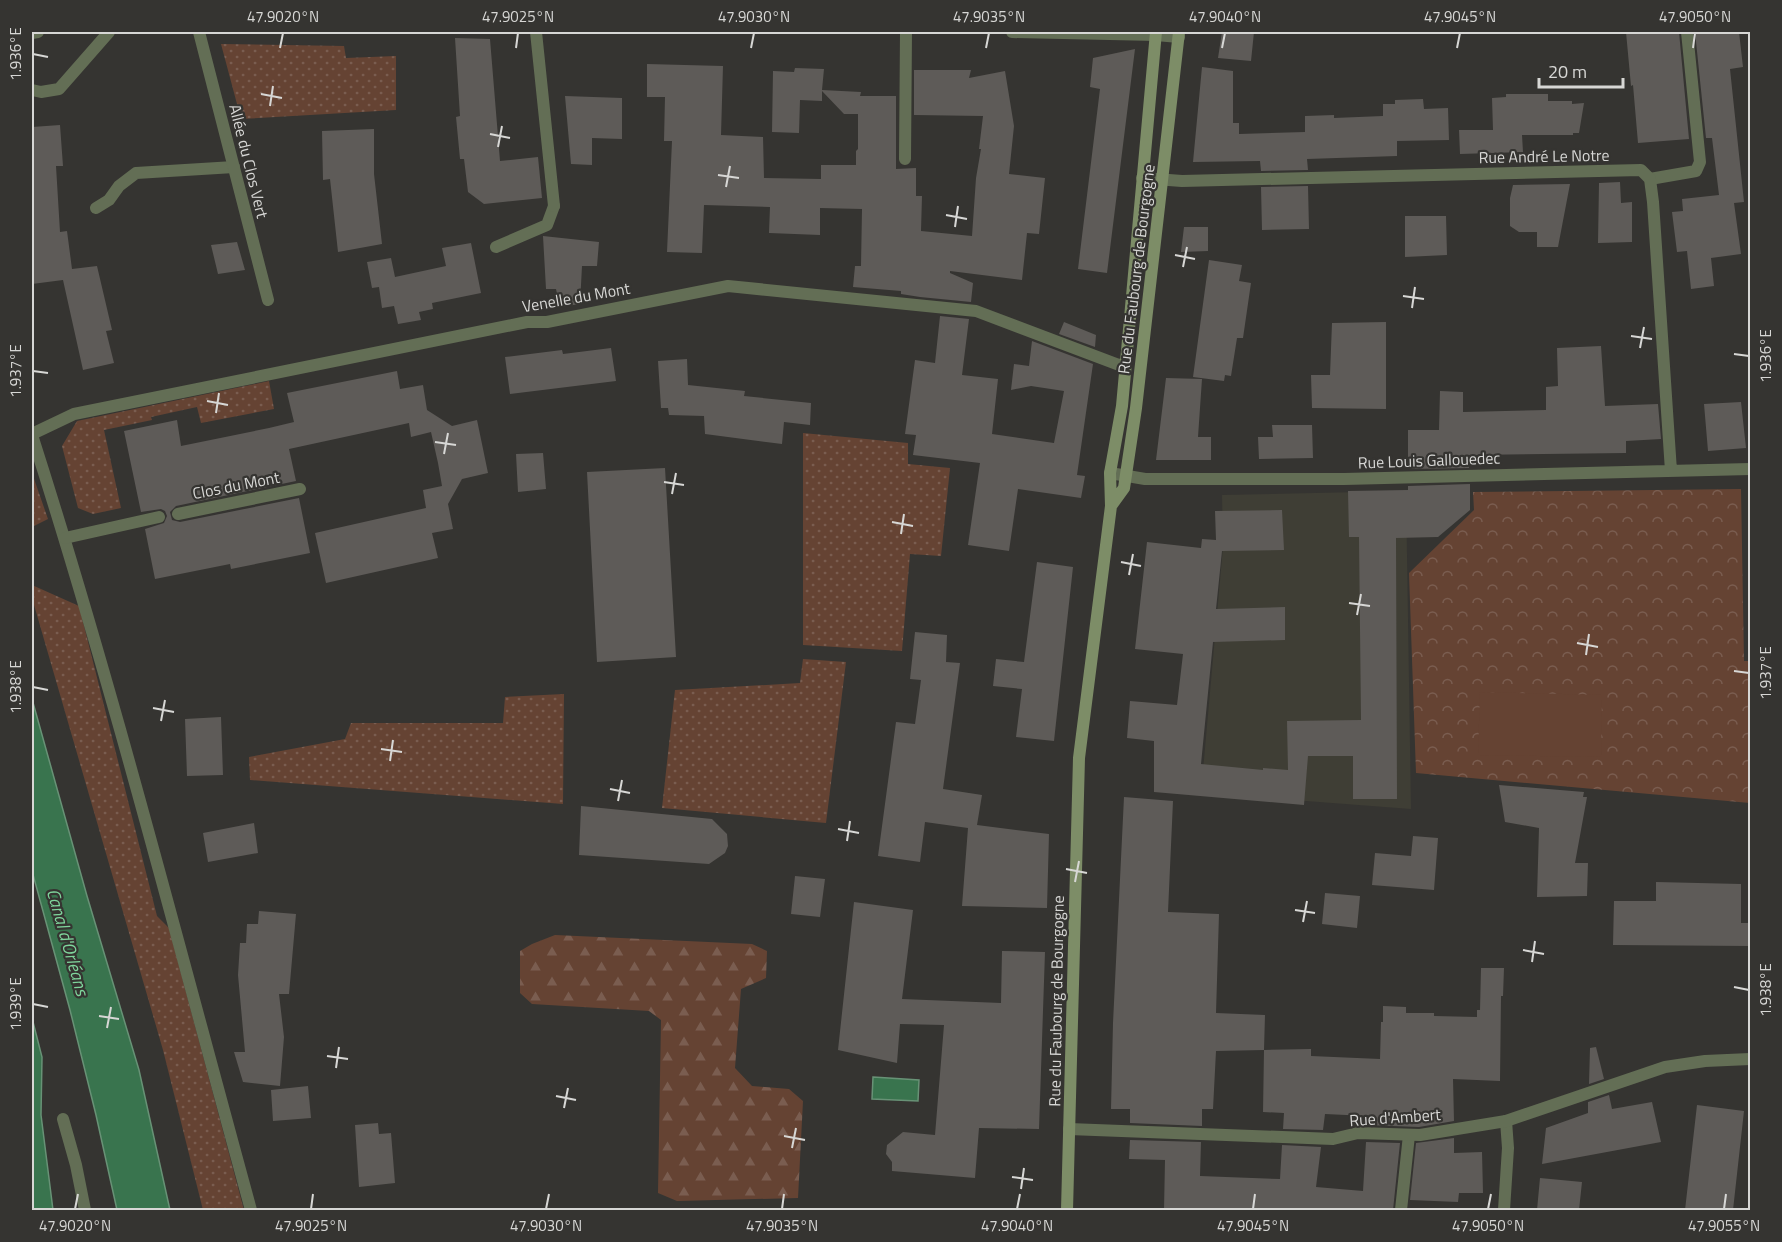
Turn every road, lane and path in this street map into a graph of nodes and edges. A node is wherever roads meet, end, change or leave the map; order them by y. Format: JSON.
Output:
{"nodes":[{"id":1,"x":38,"y":32,"type":"edge"},
{"id":2,"x":110,"y":32,"type":"edge"},
{"id":3,"x":199,"y":32,"type":"edge"},
{"id":4,"x":536,"y":32,"type":"edge"},
{"id":5,"x":906,"y":32,"type":"edge"},
{"id":6,"x":1012,"y":32,"type":"edge"},
{"id":7,"x":1687,"y":32,"type":"edge"},
{"id":8,"x":32,"y":33,"type":"edge"},
{"id":9,"x":1156,"y":33,"type":"edge"},
{"id":10,"x":1179,"y":34,"type":"edge"},
{"id":11,"x":32,"y":90,"type":"edge"},
{"id":12,"x":905,"y":159,"type":"dead end"},
{"id":13,"x":234,"y":167,"type":"junction"},
{"id":14,"x":1142,"y":178,"type":"junction"},
{"id":15,"x":1650,"y":179,"type":"junction"},
{"id":16,"x":1163,"y":180,"type":"junction"},
{"id":17,"x":96,"y":208,"type":"dead end"},
{"id":18,"x":496,"y":247,"type":"dead end"},
{"id":19,"x":268,"y":300,"type":"dead end"},
{"id":20,"x":1126,"y":364,"type":"junction"},
{"id":21,"x":32,"y":434,"type":"edge"},
{"id":22,"x":1750,"y":469,"type":"edge"},
{"id":23,"x":1671,"y":471,"type":"junction"},
{"id":24,"x":1110,"y":473,"type":"junction"},
{"id":25,"x":1126,"y":476,"type":"junction"},
{"id":26,"x":300,"y":489,"type":"dead end"},
{"id":27,"x":1112,"y":506,"type":"junction"},
{"id":28,"x":178,"y":514,"type":"dead end"},
{"id":29,"x":159,"y":517,"type":"dead end"},
{"id":30,"x":65,"y":538,"type":"junction"},
{"id":31,"x":1750,"y":1059,"type":"edge"},
{"id":32,"x":63,"y":1119,"type":"dead end"},
{"id":33,"x":1506,"y":1121,"type":"junction"},
{"id":34,"x":1069,"y":1129,"type":"junction"},
{"id":35,"x":1409,"y":1134,"type":"junction"},
{"id":36,"x":85,"y":1210,"type":"edge"},
{"id":37,"x":251,"y":1210,"type":"edge"},
{"id":38,"x":1067,"y":1210,"type":"edge"},
{"id":39,"x":1401,"y":1210,"type":"edge"},
{"id":40,"x":1504,"y":1210,"type":"edge"}],
"edges":[{"from":1,"to":8,"type":"street"},
{"from":2,"to":11,"type":"street"},
{"from":3,"to":13,"type":"street","name":"Allée du Clos Vert"},
{"from":4,"to":18,"type":"street"},
{"from":5,"to":12,"type":"street"},
{"from":6,"to":9,"type":"street"},
{"from":7,"to":15,"type":"street"},
{"from":9,"to":10,"type":"street"},
{"from":9,"to":14,"type":"main road","name":"Rue du Faubourg de Bourgogne"},
{"from":10,"to":16,"type":"main road","name":"Rue du Faubourg de Bourgogne"},
{"from":13,"to":17,"type":"street"},
{"from":13,"to":19,"type":"street","name":"Allée du Clos Vert"},
{"from":14,"to":16,"type":"street","name":"Rue André Le Notre"},
{"from":14,"to":20,"type":"main road","name":"Rue du Faubourg de Bourgogne"},
{"from":15,"to":16,"type":"street","name":"Rue André Le Notre"},
{"from":15,"to":23,"type":"street"},
{"from":16,"to":25,"type":"main road","name":"Rue du Faubourg de Bourgogne"},
{"from":20,"to":21,"type":"street","name":"Venelle du Mont"},
{"from":20,"to":24,"type":"main road","name":"Rue du Faubourg de Bourgogne"},
{"from":21,"to":30,"type":"street"},
{"from":22,"to":23,"type":"street","name":"Rue Louis Gallouedec"},
{"from":23,"to":25,"type":"street","name":"Rue Louis Gallouedec"},
{"from":24,"to":25,"type":"street","name":"Rue Louis Gallouedec"},
{"from":24,"to":27,"type":"main road","name":"Rue du Faubourg de Bourgogne"},
{"from":25,"to":27,"type":"main road","name":"Rue du Faubourg de Bourgogne"},
{"from":26,"to":28,"type":"street","name":"Clos du Mont"},
{"from":27,"to":34,"type":"main road","name":"Rue du Faubourg de Bourgogne"},
{"from":29,"to":30,"type":"street"},
{"from":30,"to":37,"type":"street"},
{"from":31,"to":33,"type":"street","name":"Rue d'Ambert"},
{"from":32,"to":36,"type":"street"},
{"from":33,"to":35,"type":"street","name":"Rue d'Ambert"},
{"from":33,"to":40,"type":"street"},
{"from":34,"to":35,"type":"street","name":"Rue d'Ambert"},
{"from":34,"to":38,"type":"main road","name":"Rue du Faubourg de Bourgogne"},
{"from":35,"to":39,"type":"street"}]}
